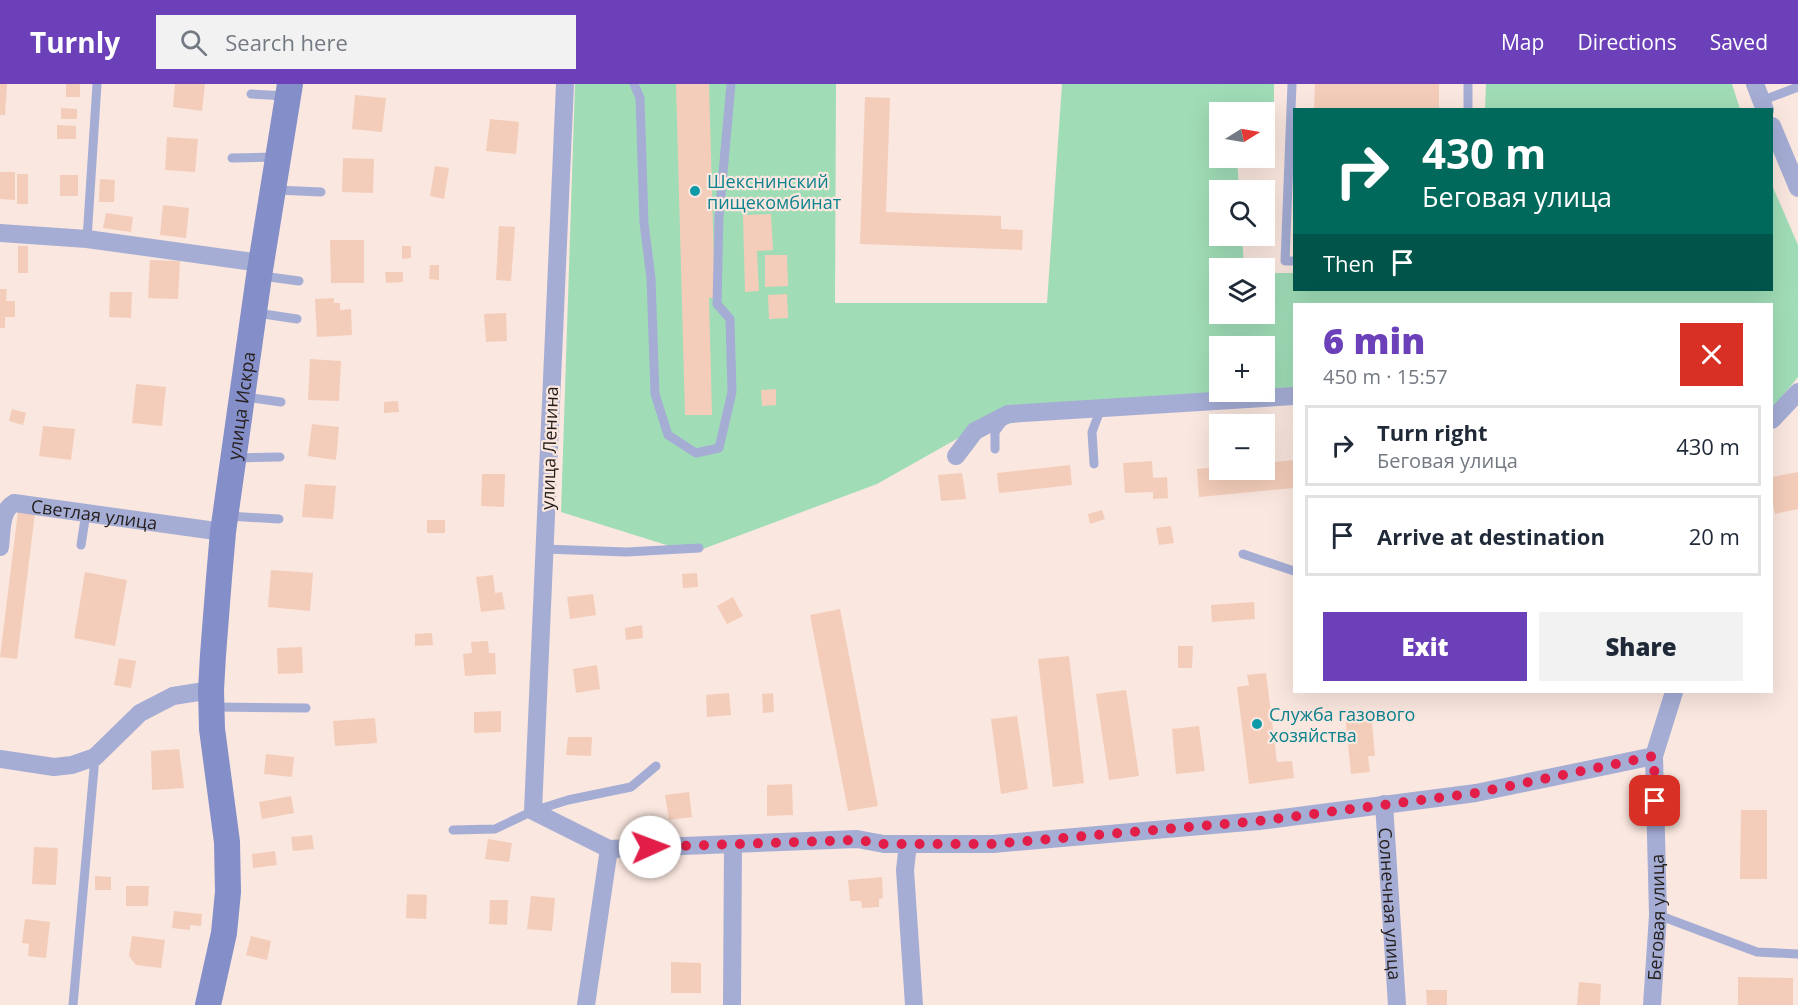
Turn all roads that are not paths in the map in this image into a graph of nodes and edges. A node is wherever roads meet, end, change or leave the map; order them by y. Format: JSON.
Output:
{"nodes":[{"id":1,"x":97,"y":84,"type":"edge"},
{"id":2,"x":564,"y":84,"type":"edge"},
{"id":3,"x":634,"y":84,"type":"edge"},
{"id":4,"x":730,"y":84,"type":"edge"},
{"id":5,"x":1292,"y":84,"type":"edge"},
{"id":6,"x":1468,"y":84,"type":"edge"},
{"id":7,"x":1798,"y":87,"type":"edge"},
{"id":8,"x":289,"y":90,"type":"edge"},
{"id":9,"x":251,"y":94,"type":"dead end"},
{"id":10,"x":1760,"y":98,"type":"edge"},
{"id":11,"x":1468,"y":108,"type":"edge"},
{"id":12,"x":1773,"y":128,"type":"edge"},
{"id":13,"x":279,"y":157,"type":"junction"},
{"id":14,"x":232,"y":158,"type":"dead end"},
{"id":15,"x":1797,"y":181,"type":"edge"},
{"id":16,"x":273,"y":190,"type":"junction"},
{"id":17,"x":321,"y":192,"type":"dead end"},
{"id":18,"x":0,"y":233,"type":"edge"},
{"id":19,"x":87,"y":239,"type":"junction"},
{"id":20,"x":1293,"y":261,"type":"edge"},
{"id":21,"x":260,"y":269,"type":"junction"},
{"id":22,"x":299,"y":281,"type":"dead end"},
{"id":23,"x":254,"y":313,"type":"junction"},
{"id":24,"x":297,"y":319,"type":"dead end"},
{"id":25,"x":1798,"y":392,"type":"edge"},
{"id":26,"x":243,"y":396,"type":"junction"},
{"id":27,"x":1293,"y":396,"type":"edge"},
{"id":28,"x":281,"y":402,"type":"dead end"},
{"id":29,"x":1101,"y":408,"type":"junction"},
{"id":30,"x":1008,"y":414,"type":"junction"},
{"id":31,"x":1773,"y":419,"type":"edge"},
{"id":32,"x":995,"y":449,"type":"dead end"},
{"id":33,"x":956,"y":456,"type":"dead end"},
{"id":34,"x":234,"y":458,"type":"junction"},
{"id":35,"x":280,"y":458,"type":"dead end"},
{"id":36,"x":1094,"y":464,"type":"dead end"},
{"id":37,"x":86,"y":513,"type":"junction"},
{"id":38,"x":279,"y":519,"type":"dead end"},
{"id":39,"x":224,"y":524,"type":"junction"},
{"id":40,"x":81,"y":545,"type":"dead end"},
{"id":41,"x":0,"y":547,"type":"edge"},
{"id":42,"x":699,"y":548,"type":"dead end"},
{"id":43,"x":544,"y":549,"type":"junction"},
{"id":44,"x":1243,"y":554,"type":"dead end"},
{"id":45,"x":1293,"y":571,"type":"edge"},
{"id":46,"x":1674,"y":693,"type":"edge"},
{"id":47,"x":306,"y":708,"type":"dead end"},
{"id":48,"x":211,"y":709,"type":"junction"},
{"id":49,"x":1654,"y":756,"type":"junction"},
{"id":50,"x":95,"y":757,"type":"junction"},
{"id":51,"x":0,"y":759,"type":"edge"},
{"id":52,"x":656,"y":766,"type":"dead end"},
{"id":53,"x":1384,"y":804,"type":"junction"},
{"id":54,"x":533,"y":811,"type":"junction"},
{"id":55,"x":453,"y":830,"type":"dead end"},
{"id":56,"x":733,"y":844,"type":"junction"},
{"id":57,"x":908,"y":844,"type":"junction"},
{"id":58,"x":609,"y":849,"type":"junction"},
{"id":59,"x":1658,"y":915,"type":"junction"},
{"id":60,"x":1798,"y":954,"type":"edge"},
{"id":61,"x":73,"y":1005,"type":"edge"},
{"id":62,"x":208,"y":1005,"type":"edge"},
{"id":63,"x":586,"y":1005,"type":"edge"},
{"id":64,"x":732,"y":1005,"type":"edge"},
{"id":65,"x":914,"y":1005,"type":"edge"},
{"id":66,"x":1397,"y":1005,"type":"edge"},
{"id":67,"x":1652,"y":1005,"type":"edge"}],
"edges":[{"from":1,"to":19,"type":"lane"},
{"from":2,"to":43,"type":"street","name":"улица Ленина"},
{"from":3,"to":4,"type":"lane"},
{"from":5,"to":20,"type":"lane"},
{"from":6,"to":11,"type":"lane"},
{"from":7,"to":10,"type":"lane"},
{"from":8,"to":9,"type":"lane"},
{"from":8,"to":13,"type":"street","name":"улица Искра"},
{"from":12,"to":15,"type":"street"},
{"from":13,"to":14,"type":"lane"},
{"from":13,"to":16,"type":"street","name":"улица Искра"},
{"from":16,"to":17,"type":"lane"},
{"from":16,"to":21,"type":"street","name":"улица Искра"},
{"from":18,"to":19,"type":"street"},
{"from":19,"to":21,"type":"street"},
{"from":21,"to":22,"type":"lane"},
{"from":21,"to":23,"type":"street","name":"улица Искра"},
{"from":23,"to":24,"type":"lane"},
{"from":23,"to":26,"type":"street","name":"улица Искра"},
{"from":25,"to":31,"type":"street"},
{"from":26,"to":28,"type":"lane"},
{"from":26,"to":34,"type":"street","name":"улица Искра"},
{"from":27,"to":29,"type":"street"},
{"from":29,"to":30,"type":"street"},
{"from":29,"to":36,"type":"lane"},
{"from":30,"to":32,"type":"lane"},
{"from":30,"to":33,"type":"street"},
{"from":34,"to":35,"type":"lane"},
{"from":34,"to":39,"type":"street","name":"улица Искра"},
{"from":37,"to":39,"type":"street","name":"Светлая улица"},
{"from":37,"to":40,"type":"lane"},
{"from":37,"to":41,"type":"street","name":"Светлая улица"},
{"from":38,"to":39,"type":"lane"},
{"from":39,"to":48,"type":"street","name":"улица Искра"},
{"from":42,"to":43,"type":"lane"},
{"from":43,"to":54,"type":"street","name":"улица Ленина"},
{"from":44,"to":45,"type":"lane"},
{"from":46,"to":49,"type":"street","name":"Беговая улица"},
{"from":47,"to":48,"type":"lane"},
{"from":48,"to":50,"type":"street"},
{"from":48,"to":62,"type":"street","name":"улица Искра"},
{"from":49,"to":53,"type":"street"},
{"from":49,"to":59,"type":"street","name":"Беговая улица"},
{"from":50,"to":51,"type":"street"},
{"from":50,"to":61,"type":"lane"},
{"from":52,"to":54,"type":"lane"},
{"from":53,"to":57,"type":"street"},
{"from":53,"to":66,"type":"street","name":"Солнечная улица"},
{"from":54,"to":55,"type":"lane"},
{"from":54,"to":58,"type":"street"},
{"from":56,"to":57,"type":"street"},
{"from":56,"to":58,"type":"street"},
{"from":56,"to":64,"type":"street"},
{"from":57,"to":65,"type":"street"},
{"from":58,"to":63,"type":"street"},
{"from":59,"to":60,"type":"lane"},
{"from":59,"to":67,"type":"street","name":"Беговая улица"}]}
